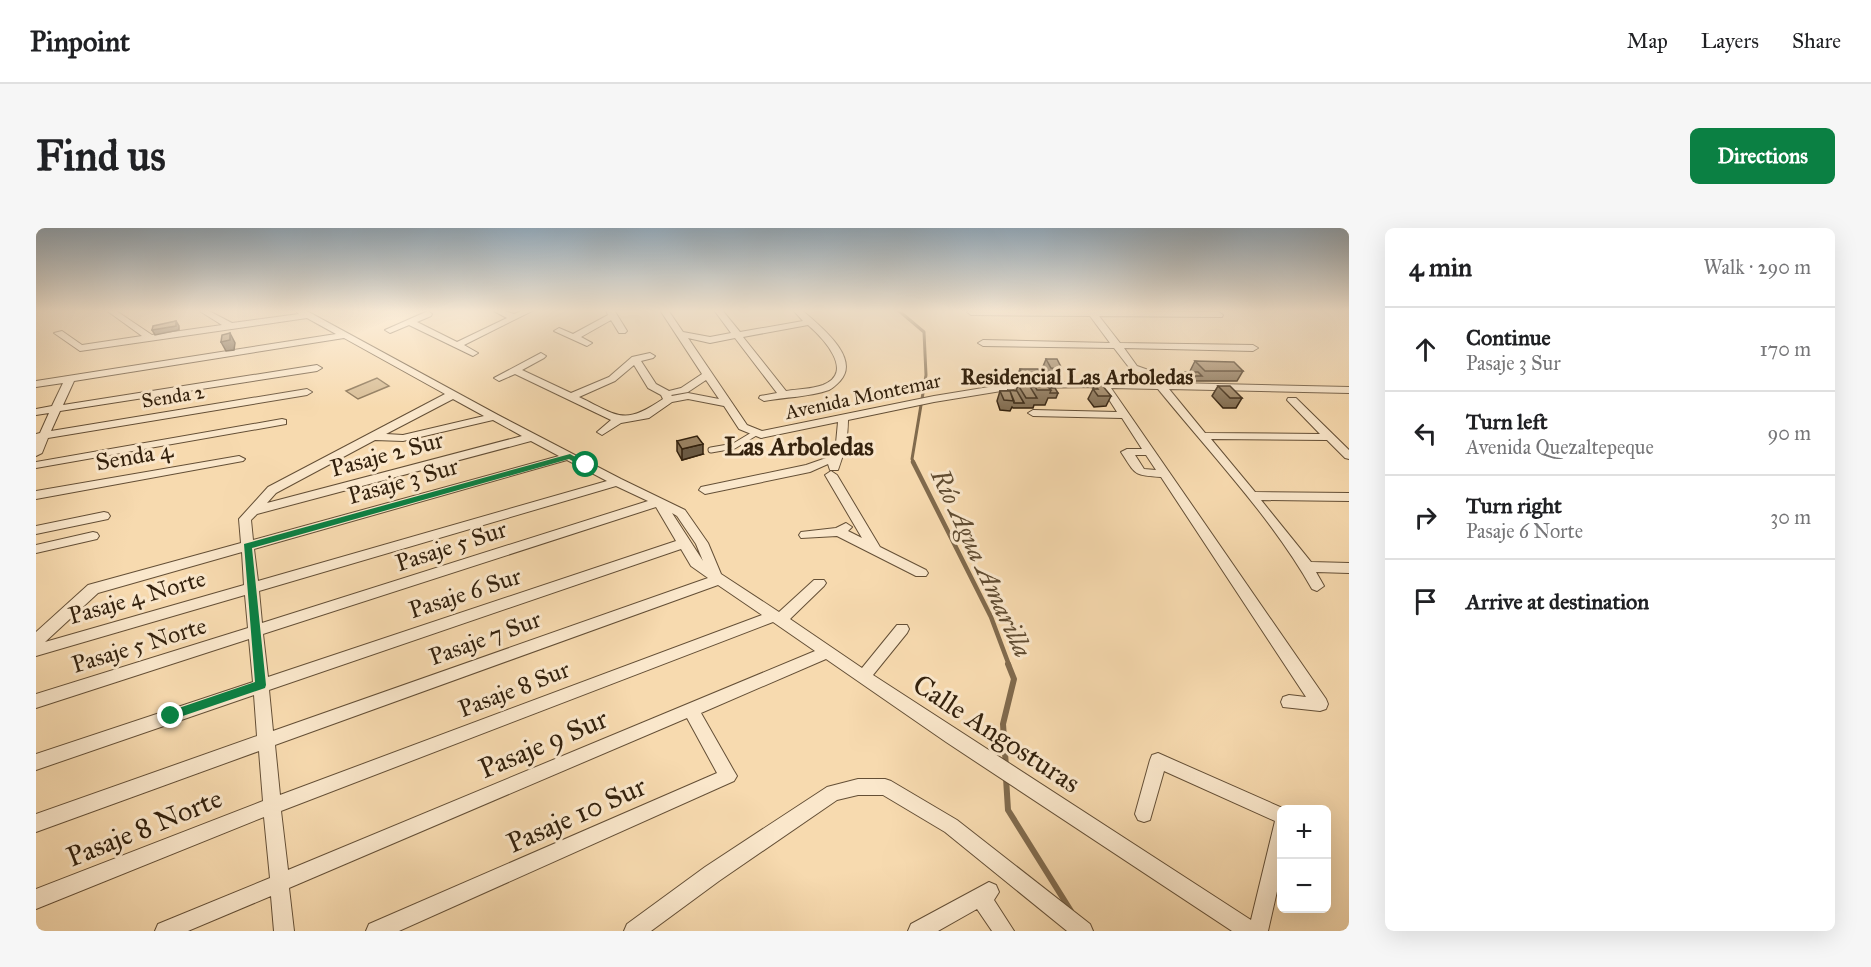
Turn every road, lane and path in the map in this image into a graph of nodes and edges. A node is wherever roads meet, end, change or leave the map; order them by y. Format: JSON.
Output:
{"nodes":[{"id":1,"x":73,"y":343,"type":"edge"},
{"id":2,"x":117,"y":343,"type":"edge"},
{"id":3,"x":298,"y":343,"type":"edge"},
{"id":4,"x":361,"y":343,"type":"edge"},
{"id":5,"x":453,"y":343,"type":"edge"},
{"id":6,"x":461,"y":343,"type":"edge"},
{"id":7,"x":686,"y":343,"type":"edge"},
{"id":8,"x":707,"y":343,"type":"edge"},
{"id":9,"x":744,"y":343,"type":"edge"},
{"id":10,"x":832,"y":343,"type":"edge"},
{"id":11,"x":983,"y":343,"type":"dead end"},
{"id":12,"x":457,"y":345,"type":"junction"},
{"id":13,"x":1117,"y":345,"type":"junction"},
{"id":14,"x":1253,"y":348,"type":"dead end"},
{"id":15,"x":473,"y":353,"type":"dead end"},
{"id":16,"x":693,"y":354,"type":"junction"},
{"id":17,"x":541,"y":356,"type":"dead end"},
{"id":18,"x":650,"y":356,"type":"dead end"},
{"id":19,"x":635,"y":359,"type":"junction"},
{"id":20,"x":316,"y":368,"type":"dead end"},
{"id":21,"x":1134,"y":368,"type":"junction"},
{"id":22,"x":515,"y":370,"type":"junction"},
{"id":23,"x":708,"y":375,"type":"junction"},
{"id":24,"x":499,"y":378,"type":"dead end"},
{"id":25,"x":70,"y":379,"type":"junction"},
{"id":26,"x":36,"y":384,"type":"edge"},
{"id":27,"x":1104,"y":384,"type":"junction"},
{"id":28,"x":1120,"y":384,"type":"junction"},
{"id":29,"x":693,"y":385,"type":"junction"},
{"id":30,"x":1160,"y":385,"type":"junction"},
{"id":31,"x":1181,"y":385,"type":"junction"},
{"id":32,"x":1349,"y":390,"type":"edge"},
{"id":33,"x":307,"y":392,"type":"dead end"},
{"id":34,"x":454,"y":394,"type":"junction"},
{"id":35,"x":783,"y":394,"type":"junction"},
{"id":36,"x":571,"y":397,"type":"junction"},
{"id":37,"x":667,"y":397,"type":"junction"},
{"id":38,"x":701,"y":398,"type":"junction"},
{"id":39,"x":764,"y":398,"type":"dead end"},
{"id":40,"x":1292,"y":400,"type":"dead end"},
{"id":41,"x":727,"y":404,"type":"junction"},
{"id":42,"x":56,"y":408,"type":"junction"},
{"id":43,"x":36,"y":412,"type":"edge"},
{"id":44,"x":1033,"y":413,"type":"dead end"},
{"id":45,"x":1125,"y":415,"type":"junction"},
{"id":46,"x":494,"y":417,"type":"junction"},
{"id":47,"x":843,"y":419,"type":"junction"},
{"id":48,"x":618,"y":420,"type":"junction"},
{"id":49,"x":282,"y":422,"type":"dead end"},
{"id":50,"x":602,"y":432,"type":"dead end"},
{"id":51,"x":754,"y":434,"type":"junction"},
{"id":52,"x":40,"y":436,"type":"edge"},
{"id":53,"x":534,"y":436,"type":"junction"},
{"id":54,"x":1203,"y":436,"type":"junction"},
{"id":55,"x":370,"y":437,"type":"junction"},
{"id":56,"x":1329,"y":437,"type":"junction"},
{"id":57,"x":711,"y":450,"type":"dead end"},
{"id":58,"x":1151,"y":452,"type":"junction"},
{"id":59,"x":36,"y":453,"type":"edge"},
{"id":60,"x":570,"y":456,"type":"junction"},
{"id":61,"x":1349,"y":456,"type":"edge"},
{"id":62,"x":239,"y":459,"type":"dead end"},
{"id":63,"x":834,"y":459,"type":"junction"},
{"id":64,"x":36,"y":465,"type":"edge"},
{"id":65,"x":810,"y":468,"type":"junction"},
{"id":66,"x":1165,"y":474,"type":"junction"},
{"id":67,"x":831,"y":475,"type":"junction"},
{"id":68,"x":618,"y":482,"type":"junction"},
{"id":69,"x":705,"y":490,"type":"dead end"},
{"id":70,"x":36,"y":495,"type":"edge"},
{"id":71,"x":1252,"y":496,"type":"junction"},
{"id":72,"x":1349,"y":497,"type":"edge"},
{"id":73,"x":659,"y":502,"type":"junction"},
{"id":74,"x":252,"y":511,"type":"junction"},
{"id":75,"x":104,"y":516,"type":"dead end"},
{"id":76,"x":857,"y":517,"type":"junction"},
{"id":77,"x":36,"y":530,"type":"edge"},
{"id":78,"x":838,"y":532,"type":"junction"},
{"id":79,"x":805,"y":535,"type":"dead end"},
{"id":80,"x":93,"y":536,"type":"dead end"},
{"id":81,"x":684,"y":543,"type":"junction"},
{"id":82,"x":248,"y":547,"type":"junction"},
{"id":83,"x":874,"y":548,"type":"junction"},
{"id":84,"x":36,"y":549,"type":"edge"},
{"id":85,"x":1307,"y":567,"type":"junction"},
{"id":86,"x":1349,"y":568,"type":"edge"},
{"id":87,"x":921,"y":573,"type":"dead end"},
{"id":88,"x":718,"y":578,"type":"junction"},
{"id":89,"x":819,"y":584,"type":"dead end"},
{"id":90,"x":1317,"y":586,"type":"dead end"},
{"id":91,"x":251,"y":587,"type":"junction"},
{"id":92,"x":777,"y":618,"type":"junction"},
{"id":93,"x":902,"y":629,"type":"dead end"},
{"id":94,"x":256,"y":633,"type":"junction"},
{"id":95,"x":36,"y":641,"type":"edge"},
{"id":96,"x":36,"y":650,"type":"edge"},
{"id":97,"x":828,"y":652,"type":"junction"},
{"id":98,"x":863,"y":677,"type":"junction"},
{"id":99,"x":261,"y":685,"type":"junction"},
{"id":100,"x":36,"y":701,"type":"edge"},
{"id":101,"x":1290,"y":702,"type":"dead end"},
{"id":102,"x":691,"y":710,"type":"junction"},
{"id":103,"x":266,"y":740,"type":"junction"},
{"id":104,"x":36,"y":762,"type":"edge"},
{"id":105,"x":272,"y":806,"type":"junction"},
{"id":106,"x":1144,"y":814,"type":"dead end"},
{"id":107,"x":1277,"y":814,"type":"edge"},
{"id":108,"x":36,"y":823,"type":"edge"},
{"id":109,"x":1277,"y":843,"type":"edge"},
{"id":110,"x":279,"y":884,"type":"junction"},
{"id":111,"x":36,"y":899,"type":"edge"},
{"id":112,"x":165,"y":931,"type":"edge"},
{"id":113,"x":284,"y":931,"type":"edge"},
{"id":114,"x":376,"y":931,"type":"edge"},
{"id":115,"x":634,"y":931,"type":"edge"},
{"id":116,"x":918,"y":931,"type":"edge"},
{"id":117,"x":1004,"y":931,"type":"edge"},
{"id":118,"x":1083,"y":931,"type":"edge"},
{"id":119,"x":1250,"y":931,"type":"edge"},
{"id":120,"x":1258,"y":931,"type":"edge"}],
"edges":[{"from":1,"to":2,"type":"street"},
{"from":3,"to":25,"type":"street"},
{"from":4,"to":34,"type":"street"},
{"from":5,"to":12,"type":"street"},
{"from":6,"to":12,"type":"street"},
{"from":7,"to":16,"type":"street","name":"Avenida Montemar"},
{"from":8,"to":16,"type":"street"},
{"from":9,"to":35,"type":"street"},
{"from":10,"to":35,"type":"street"},
{"from":11,"to":13,"type":"street"},
{"from":12,"to":15,"type":"street"},
{"from":13,"to":14,"type":"street"},
{"from":13,"to":21,"type":"street"},
{"from":16,"to":23,"type":"street","name":"Avenida Montemar"},
{"from":17,"to":22,"type":"street"},
{"from":18,"to":19,"type":"street"},
{"from":19,"to":36,"type":"street"},
{"from":19,"to":37,"type":"street"},
{"from":20,"to":42,"type":"street"},
{"from":21,"to":28,"type":"street"},
{"from":21,"to":31,"type":"street"},
{"from":22,"to":24,"type":"street"},
{"from":22,"to":36,"type":"street"},
{"from":23,"to":29,"type":"street"},
{"from":23,"to":41,"type":"street","name":"Avenida Montemar"},
{"from":25,"to":26,"type":"street"},
{"from":25,"to":42,"type":"street"},
{"from":27,"to":28,"type":"street","name":"Avenida Montemar"},
{"from":27,"to":45,"type":"street"},
{"from":27,"to":47,"type":"street","name":"Avenida Montemar"},
{"from":28,"to":30,"type":"street","name":"Avenida Montemar"},
{"from":29,"to":37,"type":"street"},
{"from":29,"to":38,"type":"street"},
{"from":30,"to":31,"type":"street","name":"Avenida Montemar"},
{"from":30,"to":54,"type":"street"},
{"from":31,"to":32,"type":"street","name":"Avenida Montemar"},
{"from":33,"to":52,"type":"street","name":"Senda 2"},
{"from":34,"to":46,"type":"street"},
{"from":34,"to":55,"type":"street"},
{"from":35,"to":39,"type":"street"},
{"from":36,"to":48,"type":"street"},
{"from":37,"to":38,"type":"street"},
{"from":37,"to":48,"type":"street"},
{"from":38,"to":41,"type":"street"},
{"from":40,"to":56,"type":"street"},
{"from":41,"to":51,"type":"street","name":"Avenida Montemar"},
{"from":42,"to":43,"type":"street"},
{"from":42,"to":52,"type":"street"},
{"from":44,"to":45,"type":"street"},
{"from":45,"to":58,"type":"street"},
{"from":46,"to":53,"type":"street"},
{"from":46,"to":55,"type":"street"},
{"from":47,"to":51,"type":"street","name":"Avenida Montemar"},
{"from":47,"to":63,"type":"street"},
{"from":48,"to":50,"type":"street"},
{"from":49,"to":64,"type":"street"},
{"from":51,"to":57,"type":"lane"},
{"from":52,"to":59,"type":"street"},
{"from":53,"to":60,"type":"street"},
{"from":53,"to":74,"type":"street","name":"Pasaje 2 Sur"},
{"from":54,"to":56,"type":"street"},
{"from":54,"to":71,"type":"street"},
{"from":55,"to":74,"type":"street"},
{"from":56,"to":61,"type":"street"},
{"from":58,"to":66,"type":"street"},
{"from":58,"to":66,"type":"street"},
{"from":60,"to":68,"type":"street"},
{"from":60,"to":82,"type":"street","name":"Pasaje 3 Sur"},
{"from":62,"to":70,"type":"street","name":"Senda 4"},
{"from":63,"to":65,"type":"street"},
{"from":63,"to":67,"type":"street"},
{"from":65,"to":67,"type":"street"},
{"from":65,"to":69,"type":"street"},
{"from":66,"to":101,"type":"street"},
{"from":67,"to":76,"type":"street"},
{"from":68,"to":73,"type":"street"},
{"from":68,"to":91,"type":"street","name":"Pasaje 4 Norte"},
{"from":71,"to":72,"type":"street"},
{"from":71,"to":85,"type":"street"},
{"from":73,"to":81,"type":"street","name":"Calle Angosturas"},
{"from":73,"to":88,"type":"street"},
{"from":73,"to":94,"type":"street","name":"Pasaje 5 Sur"},
{"from":74,"to":82,"type":"street"},
{"from":75,"to":77,"type":"street"},
{"from":76,"to":78,"type":"street"},
{"from":76,"to":83,"type":"street"},
{"from":78,"to":79,"type":"street"},
{"from":78,"to":83,"type":"street"},
{"from":80,"to":84,"type":"street"},
{"from":81,"to":88,"type":"street","name":"Calle Angosturas"},
{"from":81,"to":99,"type":"street","name":"Pasaje 6 Sur"},
{"from":82,"to":91,"type":"street"},
{"from":82,"to":95,"type":"street","name":"Pasaje 3 Sur"},
{"from":83,"to":87,"type":"street"},
{"from":85,"to":86,"type":"street"},
{"from":85,"to":90,"type":"street"},
{"from":88,"to":92,"type":"street","name":"Calle Angosturas"},
{"from":88,"to":103,"type":"street","name":"Pasaje 7 Sur"},
{"from":89,"to":92,"type":"street"},
{"from":91,"to":94,"type":"street"},
{"from":91,"to":96,"type":"street","name":"Pasaje 4 Norte"},
{"from":92,"to":97,"type":"street","name":"Calle Angosturas"},
{"from":92,"to":105,"type":"street","name":"Pasaje 8 Sur"},
{"from":93,"to":98,"type":"street"},
{"from":94,"to":99,"type":"street"},
{"from":94,"to":100,"type":"street","name":"Pasaje 5 Norte"},
{"from":97,"to":98,"type":"street","name":"Calle Angosturas"},
{"from":97,"to":102,"type":"street","name":"Pasaje 9 Sur"},
{"from":98,"to":119,"type":"street","name":"Calle Angosturas"},
{"from":99,"to":103,"type":"street"},
{"from":99,"to":104,"type":"street","name":"Pasaje 6 Sur"},
{"from":102,"to":110,"type":"street","name":"Pasaje 9 Sur"},
{"from":102,"to":114,"type":"street","name":"Pasaje 10 Sur"},
{"from":103,"to":105,"type":"street"},
{"from":103,"to":108,"type":"street","name":"Pasaje 7 Sur"},
{"from":105,"to":110,"type":"street"},
{"from":105,"to":111,"type":"street","name":"Pasaje 8 Norte"},
{"from":106,"to":107,"type":"street"},
{"from":109,"to":120,"type":"street"},
{"from":110,"to":112,"type":"street","name":"Pasaje 9 Sur"},
{"from":110,"to":113,"type":"street"},
{"from":115,"to":118,"type":"street"},
{"from":116,"to":117,"type":"street"}]}
